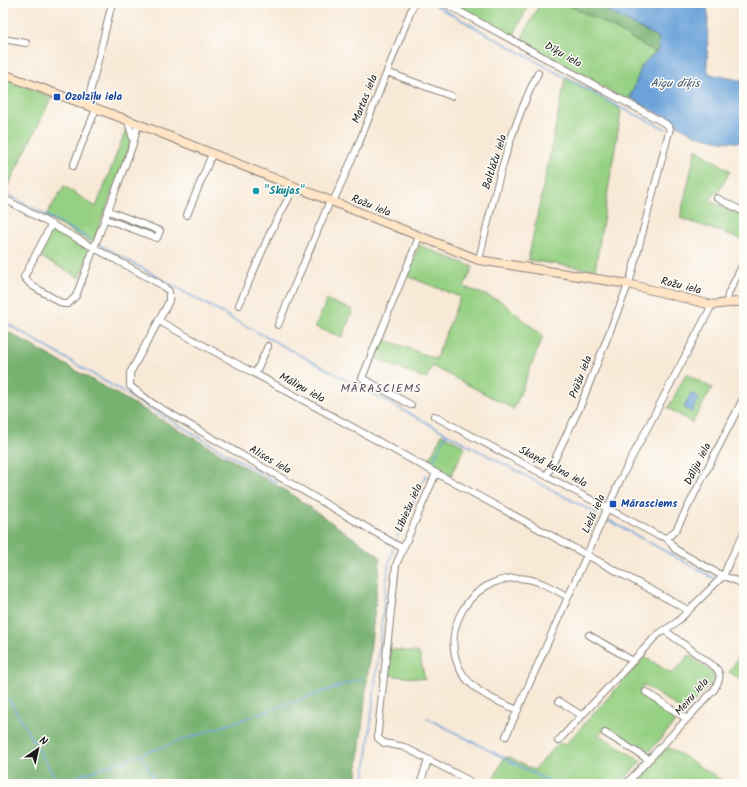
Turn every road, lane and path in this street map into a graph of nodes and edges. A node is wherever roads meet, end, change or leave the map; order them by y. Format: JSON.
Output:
{"nodes":[{"id":1,"x":112,"y":3,"type":"edge"},
{"id":2,"x":414,"y":3,"type":"edge"},
{"id":3,"x":444,"y":3,"type":"edge"},
{"id":4,"x":3,"y":39,"type":"edge"},
{"id":5,"x":26,"y":43,"type":"dead end"},
{"id":6,"x":387,"y":72,"type":"junction"},
{"id":7,"x":538,"y":73,"type":"dead end"},
{"id":8,"x":3,"y":74,"type":"edge"},
{"id":9,"x":451,"y":96,"type":"dead end"},
{"id":10,"x":87,"y":105,"type":"junction"},
{"id":11,"x":96,"y":109,"type":"junction"},
{"id":12,"x":128,"y":121,"type":"junction"},
{"id":13,"x":138,"y":124,"type":"junction"},
{"id":14,"x":670,"y":128,"type":"joint"},
{"id":15,"x":134,"y":141,"type":"junction"},
{"id":16,"x":212,"y":154,"type":"junction"},
{"id":17,"x":73,"y":166,"type":"dead end"},
{"id":18,"x":295,"y":186,"type":"junction"},
{"id":19,"x":3,"y":198,"type":"edge"},
{"id":20,"x":717,"y":198,"type":"dead end"},
{"id":21,"x":331,"y":202,"type":"junction"},
{"id":22,"x":109,"y":211,"type":"junction"},
{"id":23,"x":744,"y":212,"type":"edge"},
{"id":24,"x":187,"y":215,"type":"dead end"},
{"id":25,"x":106,"y":219,"type":"junction"},
{"id":26,"x":51,"y":225,"type":"junction"},
{"id":27,"x":419,"y":237,"type":"junction"},
{"id":28,"x":94,"y":249,"type":"junction"},
{"id":29,"x":479,"y":260,"type":"junction"},
{"id":30,"x":744,"y":262,"type":"edge"},
{"id":31,"x":628,"y":284,"type":"junction"},
{"id":32,"x":744,"y":301,"type":"edge"},
{"id":33,"x":727,"y":303,"type":"junction"},
{"id":34,"x":712,"y":305,"type":"junction"},
{"id":35,"x":239,"y":306,"type":"dead end"},
{"id":36,"x":160,"y":321,"type":"junction"},
{"id":37,"x":278,"y":325,"type":"dead end"},
{"id":38,"x":268,"y":346,"type":"dead end"},
{"id":39,"x":255,"y":374,"type":"junction"},
{"id":40,"x":744,"y":397,"type":"edge"},
{"id":41,"x":411,"y":405,"type":"dead end"},
{"id":42,"x":434,"y":416,"type":"dead end"},
{"id":43,"x":436,"y":473,"type":"junction"},
{"id":44,"x":547,"y":475,"type":"junction"},
{"id":45,"x":607,"y":508,"type":"junction"},
{"id":46,"x":744,"y":533,"type":"edge"},
{"id":47,"x":667,"y":538,"type":"junction"},
{"id":48,"x":402,"y":548,"type":"junction"},
{"id":49,"x":587,"y":554,"type":"junction"},
{"id":50,"x":724,"y":575,"type":"junction"},
{"id":51,"x":744,"y":584,"type":"edge"},
{"id":52,"x":568,"y":597,"type":"junction"},
{"id":53,"x":688,"y":610,"type":"junction"},
{"id":54,"x":664,"y":630,"type":"junction"},
{"id":55,"x":589,"y":635,"type":"dead end"},
{"id":56,"x":633,"y":661,"type":"junction"},
{"id":57,"x":646,"y":692,"type":"dead end"},
{"id":58,"x":559,"y":700,"type":"dead end"},
{"id":59,"x":518,"y":710,"type":"junction"},
{"id":60,"x":581,"y":715,"type":"junction"},
{"id":61,"x":687,"y":719,"type":"junction"},
{"id":62,"x":605,"y":733,"type":"dead end"},
{"id":63,"x":506,"y":736,"type":"dead end"},
{"id":64,"x":558,"y":741,"type":"dead end"},
{"id":65,"x":648,"y":759,"type":"junction"},
{"id":66,"x":428,"y":760,"type":"junction"},
{"id":67,"x":468,"y":780,"type":"dead end"},
{"id":68,"x":420,"y":784,"type":"edge"},
{"id":69,"x":626,"y":784,"type":"edge"}],
"edges":[{"from":1,"to":10,"type":"street"},
{"from":2,"to":6,"type":"street","name":"Martas iela"},
{"from":3,"to":14,"type":"street","name":"Dīķu iela"},
{"from":4,"to":5,"type":"street"},
{"from":6,"to":9,"type":"street"},
{"from":6,"to":21,"type":"street","name":"Martas iela"},
{"from":7,"to":29,"type":"street","name":"Baltlāču iela"},
{"from":8,"to":10,"type":"street","name":"Rožu iela"},
{"from":10,"to":11,"type":"street","name":"Rožu iela"},
{"from":11,"to":12,"type":"street","name":"Rožu iela"},
{"from":11,"to":17,"type":"street"},
{"from":12,"to":13,"type":"street","name":"Rožu iela"},
{"from":12,"to":15,"type":"street"},
{"from":13,"to":15,"type":"street"},
{"from":13,"to":16,"type":"street","name":"Rožu iela"},
{"from":14,"to":31,"type":"street","name":"Prūšu iela"},
{"from":15,"to":22,"type":"street"},
{"from":16,"to":18,"type":"street","name":"Rožu iela"},
{"from":16,"to":24,"type":"street"},
{"from":18,"to":21,"type":"street","name":"Rožu iela"},
{"from":18,"to":35,"type":"street"},
{"from":19,"to":26,"type":"street"},
{"from":20,"to":23,"type":"street"},
{"from":21,"to":27,"type":"street","name":"Rožu iela"},
{"from":21,"to":37,"type":"street","name":"Martas iela"},
{"from":22,"to":25,"type":"street"},
{"from":22,"to":25,"type":"street"},
{"from":25,"to":28,"type":"street"},
{"from":26,"to":28,"type":"street"},
{"from":26,"to":28,"type":"street"},
{"from":27,"to":29,"type":"street","name":"Rožu iela"},
{"from":27,"to":41,"type":"street"},
{"from":28,"to":36,"type":"street"},
{"from":29,"to":31,"type":"street","name":"Rožu iela"},
{"from":30,"to":33,"type":"street"},
{"from":31,"to":34,"type":"street","name":"Rožu iela"},
{"from":31,"to":44,"type":"street","name":"Prūšu iela"},
{"from":32,"to":33,"type":"street","name":"Rožu iela"},
{"from":33,"to":34,"type":"street","name":"Rožu iela"},
{"from":34,"to":45,"type":"street","name":"Lielā iela"},
{"from":36,"to":39,"type":"street","name":"Māliņu iela"},
{"from":36,"to":48,"type":"street","name":"Alises iela"},
{"from":38,"to":39,"type":"street"},
{"from":39,"to":43,"type":"street","name":"Māliņu iela"},
{"from":40,"to":47,"type":"street","name":"Dāliju iela"},
{"from":42,"to":44,"type":"street","name":"Skaņā kalna iela"},
{"from":43,"to":48,"type":"street","name":"Lībiešu iela"},
{"from":43,"to":49,"type":"street"},
{"from":44,"to":45,"type":"street","name":"Skaņā kalna iela"},
{"from":45,"to":47,"type":"street","name":"Skaņā kalna iela"},
{"from":45,"to":49,"type":"street","name":"Lielā iela"},
{"from":46,"to":50,"type":"street"},
{"from":47,"to":50,"type":"street","name":"Skaņā kalna iela"},
{"from":48,"to":66,"type":"street","name":"Lībiešu iela"},
{"from":49,"to":52,"type":"street","name":"Lielā iela"},
{"from":49,"to":53,"type":"street"},
{"from":50,"to":51,"type":"street","name":"Skaņā kalna iela"},
{"from":50,"to":53,"type":"street"},
{"from":52,"to":59,"type":"street","name":"Lielā iela"},
{"from":52,"to":59,"type":"street"},
{"from":53,"to":54,"type":"street"},
{"from":54,"to":56,"type":"street"},
{"from":54,"to":61,"type":"street","name":"Meiru iela"},
{"from":55,"to":56,"type":"street"},
{"from":56,"to":60,"type":"street"},
{"from":57,"to":61,"type":"street"},
{"from":58,"to":60,"type":"street"},
{"from":59,"to":63,"type":"street","name":"Lielā iela"},
{"from":60,"to":64,"type":"street"},
{"from":61,"to":65,"type":"street","name":"Meiru iela"},
{"from":62,"to":65,"type":"street"},
{"from":65,"to":69,"type":"street","name":"Meiru iela"},
{"from":66,"to":67,"type":"street","name":"Lībiešu iela"},
{"from":66,"to":68,"type":"street"}]}
